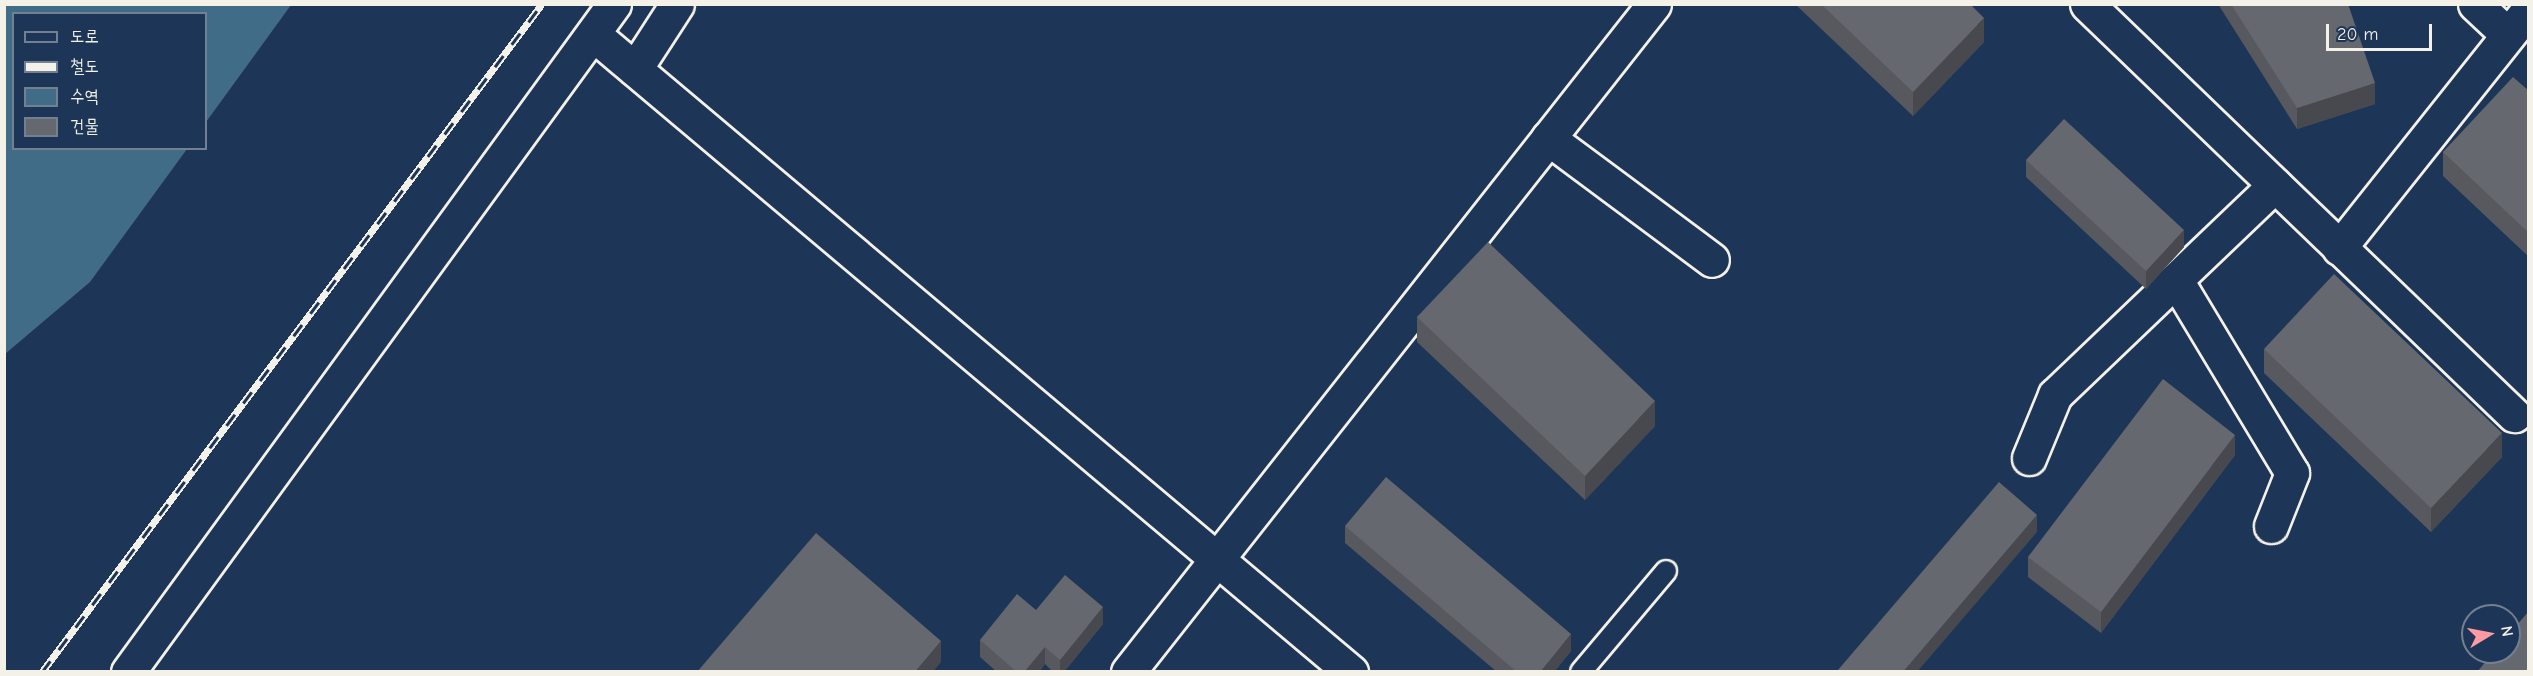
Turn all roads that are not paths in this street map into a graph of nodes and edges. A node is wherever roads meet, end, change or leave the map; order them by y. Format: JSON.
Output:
{"nodes":[{"id":1,"x":614,"y":4,"type":"edge"},
{"id":2,"x":677,"y":4,"type":"edge"},
{"id":3,"x":1654,"y":4,"type":"edge"},
{"id":4,"x":2087,"y":4,"type":"edge"},
{"id":5,"x":2475,"y":4,"type":"edge"},
{"id":6,"x":2529,"y":10,"type":"edge"},
{"id":7,"x":593,"y":34,"type":"junction"},
{"id":8,"x":2508,"y":35,"type":"junction"},
{"id":9,"x":634,"y":69,"type":"junction"},
{"id":10,"x":1548,"y":138,"type":"junction"},
{"id":11,"x":2275,"y":185,"type":"junction"},
{"id":12,"x":2339,"y":248,"type":"junction"},
{"id":13,"x":1712,"y":260,"type":"dead end"},
{"id":14,"x":2176,"y":280,"type":"junction"},
{"id":15,"x":2514,"y":415,"type":"dead end"},
{"id":16,"x":2030,"y":458,"type":"dead end"},
{"id":17,"x":2271,"y":526,"type":"dead end"},
{"id":18,"x":1216,"y":556,"type":"junction"},
{"id":19,"x":1666,"y":571,"type":"dead end"},
{"id":20,"x":128,"y":672,"type":"edge"},
{"id":21,"x":1128,"y":672,"type":"edge"},
{"id":22,"x":1351,"y":672,"type":"edge"},
{"id":23,"x":1581,"y":672,"type":"edge"}],
"edges":[{"from":1,"to":7,"type":"street"},
{"from":2,"to":9,"type":"street"},
{"from":3,"to":10,"type":"street"},
{"from":4,"to":11,"type":"street"},
{"from":5,"to":8,"type":"street"},
{"from":6,"to":8,"type":"street"},
{"from":7,"to":9,"type":"street"},
{"from":7,"to":20,"type":"street"},
{"from":8,"to":12,"type":"street"},
{"from":9,"to":18,"type":"street"},
{"from":10,"to":13,"type":"street"},
{"from":10,"to":18,"type":"street"},
{"from":11,"to":12,"type":"street"},
{"from":11,"to":14,"type":"street"},
{"from":12,"to":15,"type":"street"},
{"from":14,"to":16,"type":"street"},
{"from":14,"to":17,"type":"street"},
{"from":18,"to":21,"type":"street"},
{"from":18,"to":22,"type":"street"},
{"from":19,"to":23,"type":"lane"}]}
